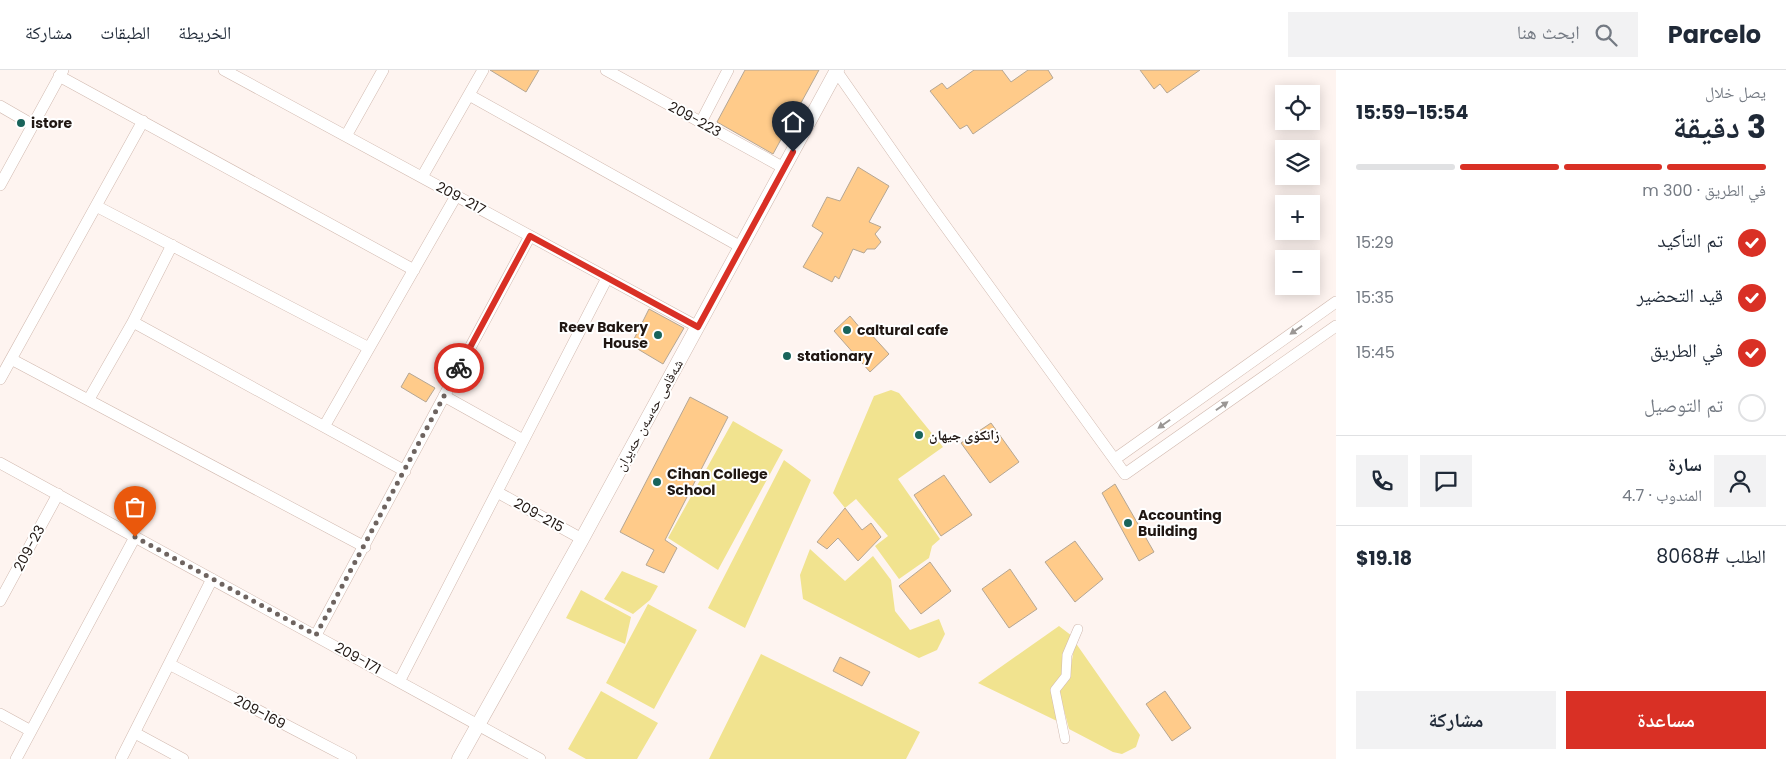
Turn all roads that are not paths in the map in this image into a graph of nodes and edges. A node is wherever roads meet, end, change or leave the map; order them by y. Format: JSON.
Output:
{"nodes":[{"id":1,"x":224,"y":70,"type":"edge"},
{"id":2,"x":383,"y":70,"type":"edge"},
{"id":3,"x":483,"y":70,"type":"edge"},
{"id":4,"x":606,"y":70,"type":"edge"},
{"id":5,"x":728,"y":70,"type":"edge"},
{"id":6,"x":837,"y":71,"type":"edge"},
{"id":7,"x":61,"y":73,"type":"edge"},
{"id":8,"x":469,"y":95,"type":"junction"},
{"id":9,"x":0,"y":106,"type":"edge"},
{"id":10,"x":143,"y":121,"type":"junction"},
{"id":11,"x":701,"y":122,"type":"junction"},
{"id":12,"x":33,"y":125,"type":"junction"},
{"id":13,"x":346,"y":136,"type":"junction"},
{"id":14,"x":784,"y":168,"type":"junction"},
{"id":15,"x":422,"y":177,"type":"junction"},
{"id":16,"x":0,"y":185,"type":"edge"},
{"id":17,"x":456,"y":196,"type":"junction"},
{"id":18,"x":96,"y":206,"type":"junction"},
{"id":19,"x":530,"y":236,"type":"junction"},
{"id":20,"x":172,"y":245,"type":"junction"},
{"id":21,"x":741,"y":247,"type":"junction"},
{"id":22,"x":414,"y":270,"type":"junction"},
{"id":23,"x":607,"y":278,"type":"junction"},
{"id":24,"x":1336,"y":302,"type":"edge"},
{"id":25,"x":133,"y":322,"type":"junction"},
{"id":26,"x":1336,"y":326,"type":"edge"},
{"id":27,"x":698,"y":327,"type":"junction"},
{"id":28,"x":369,"y":348,"type":"junction"},
{"id":29,"x":11,"y":360,"type":"junction"},
{"id":30,"x":0,"y":379,"type":"edge"},
{"id":31,"x":444,"y":396,"type":"junction"},
{"id":32,"x":89,"y":399,"type":"junction"},
{"id":33,"x":325,"y":425,"type":"junction"},
{"id":34,"x":523,"y":440,"type":"junction"},
{"id":35,"x":1115,"y":459,"type":"junction"},
{"id":36,"x":0,"y":463,"type":"edge"},
{"id":37,"x":405,"y":471,"type":"junction"},
{"id":38,"x":497,"y":492,"type":"junction"},
{"id":39,"x":58,"y":494,"type":"junction"},
{"id":40,"x":135,"y":537,"type":"junction"},
{"id":41,"x":582,"y":539,"type":"junction"},
{"id":42,"x":364,"y":547,"type":"junction"},
{"id":43,"x":212,"y":579,"type":"junction"},
{"id":44,"x":0,"y":601,"type":"edge"},
{"id":45,"x":1078,"y":629,"type":"dead end"},
{"id":46,"x":316,"y":635,"type":"junction"},
{"id":47,"x":169,"y":664,"type":"junction"},
{"id":48,"x":400,"y":680,"type":"junction"},
{"id":49,"x":0,"y":714,"type":"edge"},
{"id":50,"x":478,"y":724,"type":"junction"},
{"id":51,"x":31,"y":731,"type":"junction"},
{"id":52,"x":135,"y":733,"type":"junction"},
{"id":53,"x":1065,"y":739,"type":"dead end"},
{"id":54,"x":16,"y":759,"type":"edge"},
{"id":55,"x":122,"y":759,"type":"edge"},
{"id":56,"x":183,"y":759,"type":"edge"},
{"id":57,"x":351,"y":759,"type":"edge"},
{"id":58,"x":458,"y":759,"type":"edge"},
{"id":59,"x":540,"y":759,"type":"edge"}],
"edges":[{"from":1,"to":13,"type":"street","name":"209-217"},
{"from":2,"to":13,"type":"street"},
{"from":3,"to":8,"type":"street"},
{"from":4,"to":11,"type":"street","name":"209-223"},
{"from":5,"to":11,"type":"street"},
{"from":6,"to":14,"type":"street","name":"شەقامی حەسەن حەیران"},
{"from":6,"to":35,"type":"street"},
{"from":7,"to":10,"type":"street"},
{"from":7,"to":12,"type":"street"},
{"from":8,"to":15,"type":"street"},
{"from":8,"to":21,"type":"street"},
{"from":9,"to":12,"type":"street"},
{"from":10,"to":18,"type":"street"},
{"from":10,"to":22,"type":"street"},
{"from":11,"to":14,"type":"street","name":"209-223"},
{"from":12,"to":16,"type":"street"},
{"from":13,"to":15,"type":"street","name":"209-217"},
{"from":14,"to":21,"type":"street","name":"شەقامی حەسەن حەیران"},
{"from":15,"to":17,"type":"street","name":"209-217"},
{"from":17,"to":19,"type":"street","name":"209-217"},
{"from":17,"to":22,"type":"street"},
{"from":18,"to":20,"type":"street"},
{"from":18,"to":29,"type":"street"},
{"from":19,"to":23,"type":"street","name":"209-217"},
{"from":19,"to":31,"type":"street"},
{"from":20,"to":25,"type":"street"},
{"from":20,"to":28,"type":"street"},
{"from":21,"to":27,"type":"street","name":"شەقامی حەسەن حەیران"},
{"from":22,"to":28,"type":"street"},
{"from":23,"to":27,"type":"street","name":"209-217"},
{"from":23,"to":34,"type":"street"},
{"from":24,"to":35,"type":"street","one_way":true},
{"from":25,"to":32,"type":"street"},
{"from":25,"to":33,"type":"street"},
{"from":35,"to":26,"type":"street","one_way":true},
{"from":27,"to":41,"type":"street","name":"شەقامی حەسەن حەیران"},
{"from":28,"to":33,"type":"street"},
{"from":29,"to":30,"type":"street"},
{"from":29,"to":32,"type":"street"},
{"from":31,"to":34,"type":"street"},
{"from":31,"to":37,"type":"street"},
{"from":32,"to":42,"type":"street"},
{"from":33,"to":37,"type":"street"},
{"from":34,"to":38,"type":"street"},
{"from":36,"to":39,"type":"street","name":"209-171"},
{"from":37,"to":42,"type":"street"},
{"from":38,"to":41,"type":"street","name":"209-215"},
{"from":38,"to":48,"type":"street"},
{"from":39,"to":40,"type":"street","name":"209-171"},
{"from":39,"to":44,"type":"street","name":"209-23"},
{"from":40,"to":43,"type":"street","name":"209-171"},
{"from":40,"to":51,"type":"street"},
{"from":41,"to":50,"type":"street","name":"شەقامی حەسەن حەیران"},
{"from":42,"to":46,"type":"street"},
{"from":43,"to":46,"type":"street","name":"209-171"},
{"from":43,"to":47,"type":"street"},
{"from":45,"to":53,"type":"street"},
{"from":46,"to":48,"type":"street","name":"209-171"},
{"from":47,"to":52,"type":"street"},
{"from":47,"to":57,"type":"street","name":"209-169"},
{"from":48,"to":50,"type":"street","name":"209-171"},
{"from":49,"to":51,"type":"street"},
{"from":50,"to":58,"type":"street","name":"شەقامی حەسەن حەیران"},
{"from":50,"to":59,"type":"street","name":"209-171"},
{"from":51,"to":54,"type":"street"},
{"from":52,"to":55,"type":"street"},
{"from":52,"to":56,"type":"street"}]}
